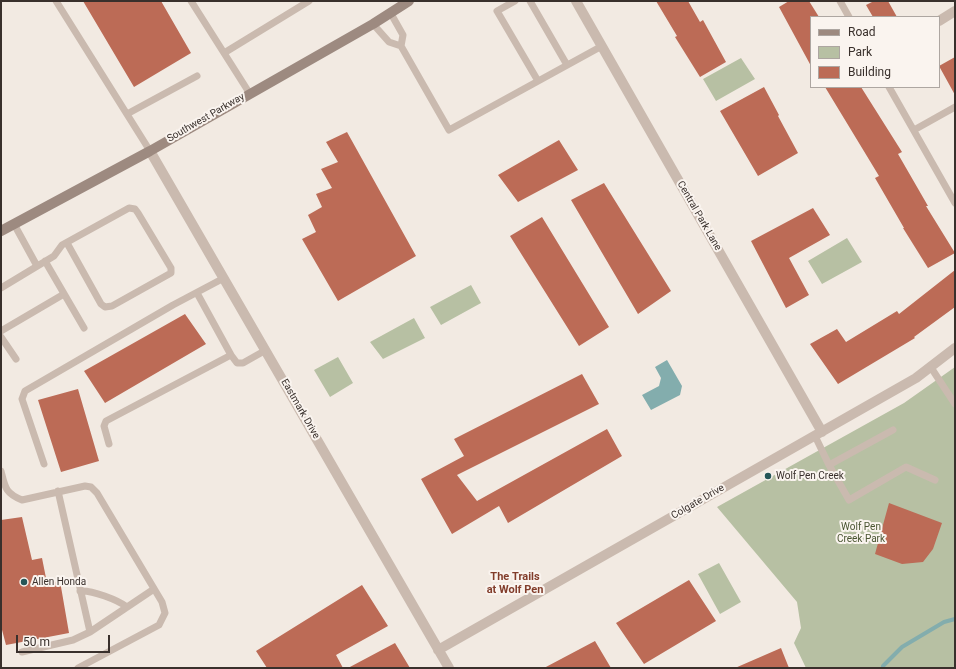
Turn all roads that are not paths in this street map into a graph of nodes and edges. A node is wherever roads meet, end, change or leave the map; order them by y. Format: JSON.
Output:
{"nodes":[{"id":1,"x":56,"y":1,"type":"edge"},
{"id":2,"x":191,"y":1,"type":"edge"},
{"id":3,"x":309,"y":1,"type":"edge"},
{"id":4,"x":409,"y":1,"type":"edge"},
{"id":5,"x":515,"y":1,"type":"edge"},
{"id":6,"x":530,"y":1,"type":"edge"},
{"id":7,"x":576,"y":1,"type":"edge"},
{"id":8,"x":840,"y":1,"type":"edge"},
{"id":9,"x":390,"y":12,"type":"junction"},
{"id":10,"x":955,"y":12,"type":"edge"},
{"id":11,"x":848,"y":16,"type":"edge"},
{"id":12,"x":940,"y":20,"type":"edge"},
{"id":13,"x":373,"y":24,"type":"junction"},
{"id":14,"x":401,"y":46,"type":"junction"},
{"id":15,"x":602,"y":46,"type":"junction"},
{"id":16,"x":224,"y":53,"type":"junction"},
{"id":17,"x":567,"y":65,"type":"junction"},
{"id":18,"x":197,"y":76,"type":"dead end"},
{"id":19,"x":538,"y":81,"type":"junction"},
{"id":20,"x":890,"y":88,"type":"edge"},
{"id":21,"x":250,"y":94,"type":"junction"},
{"id":22,"x":955,"y":107,"type":"edge"},
{"id":23,"x":127,"y":114,"type":"junction"},
{"id":24,"x":914,"y":130,"type":"junction"},
{"id":25,"x":150,"y":151,"type":"junction"},
{"id":26,"x":955,"y":203,"type":"edge"},
{"id":27,"x":14,"y":224,"type":"junction"},
{"id":28,"x":1,"y":231,"type":"edge"},
{"id":29,"x":67,"y":243,"type":"junction"},
{"id":30,"x":45,"y":261,"type":"junction"},
{"id":31,"x":37,"y":266,"type":"junction"},
{"id":32,"x":224,"y":278,"type":"junction"},
{"id":33,"x":1,"y":288,"type":"edge"},
{"id":34,"x":197,"y":292,"type":"junction"},
{"id":35,"x":64,"y":294,"type":"junction"},
{"id":36,"x":84,"y":328,"type":"dead end"},
{"id":37,"x":1,"y":331,"type":"edge"},
{"id":38,"x":1,"y":337,"type":"edge"},
{"id":39,"x":955,"y":348,"type":"edge"},
{"id":40,"x":266,"y":350,"type":"junction"},
{"id":41,"x":231,"y":355,"type":"junction"},
{"id":42,"x":16,"y":359,"type":"dead end"},
{"id":43,"x":930,"y":366,"type":"junction"},
{"id":44,"x":955,"y":404,"type":"edge"},
{"id":45,"x":893,"y":430,"type":"dead end"},
{"id":46,"x":819,"y":434,"type":"junction"},
{"id":47,"x":109,"y":444,"type":"dead end"},
{"id":48,"x":44,"y":464,"type":"dead end"},
{"id":49,"x":829,"y":465,"type":"junction"},
{"id":50,"x":1,"y":471,"type":"edge"},
{"id":51,"x":935,"y":480,"type":"dead end"},
{"id":52,"x":58,"y":491,"type":"junction"},
{"id":53,"x":154,"y":589,"type":"junction"},
{"id":54,"x":80,"y":591,"type":"junction"},
{"id":55,"x":128,"y":607,"type":"junction"},
{"id":56,"x":90,"y":632,"type":"junction"},
{"id":57,"x":438,"y":650,"type":"junction"},
{"id":58,"x":22,"y":652,"type":"dead end"},
{"id":59,"x":78,"y":668,"type":"edge"},
{"id":60,"x":449,"y":668,"type":"edge"}],
"edges":[{"from":1,"to":23,"type":"lane"},
{"from":2,"to":16,"type":"lane"},
{"from":3,"to":16,"type":"lane"},
{"from":4,"to":9,"type":"main road","name":"Southwest Parkway"},
{"from":5,"to":19,"type":"lane"},
{"from":6,"to":17,"type":"lane"},
{"from":7,"to":15,"type":"street","name":"Central Park Lane"},
{"from":8,"to":11,"type":"lane"},
{"from":9,"to":13,"type":"main road","name":"Southwest Parkway"},
{"from":9,"to":14,"type":"lane"},
{"from":10,"to":12,"type":"street"},
{"from":13,"to":14,"type":"lane"},
{"from":13,"to":21,"type":"main road","name":"Southwest Parkway"},
{"from":14,"to":19,"type":"lane"},
{"from":15,"to":17,"type":"lane"},
{"from":15,"to":46,"type":"street","name":"Central Park Lane"},
{"from":16,"to":21,"type":"lane"},
{"from":17,"to":19,"type":"lane"},
{"from":18,"to":23,"type":"lane"},
{"from":20,"to":24,"type":"lane"},
{"from":21,"to":25,"type":"main road","name":"Southwest Parkway"},
{"from":22,"to":24,"type":"lane"},
{"from":23,"to":25,"type":"lane"},
{"from":24,"to":26,"type":"lane"},
{"from":25,"to":27,"type":"main road","name":"Southwest Parkway"},
{"from":25,"to":32,"type":"street","name":"Eastmark Drive"},
{"from":27,"to":28,"type":"main road","name":"Southwest Parkway"},
{"from":27,"to":31,"type":"lane"},
{"from":29,"to":29,"type":"lane"},
{"from":29,"to":30,"type":"lane"},
{"from":30,"to":31,"type":"lane"},
{"from":30,"to":35,"type":"lane"},
{"from":31,"to":33,"type":"lane"},
{"from":32,"to":34,"type":"lane"},
{"from":32,"to":40,"type":"street","name":"Eastmark Drive"},
{"from":34,"to":41,"type":"lane"},
{"from":34,"to":48,"type":"lane"},
{"from":35,"to":36,"type":"lane"},
{"from":35,"to":37,"type":"lane"},
{"from":38,"to":42,"type":"lane"},
{"from":39,"to":43,"type":"street","name":"Colgate Drive"},
{"from":40,"to":41,"type":"lane"},
{"from":40,"to":57,"type":"street","name":"Eastmark Drive"},
{"from":41,"to":47,"type":"lane"},
{"from":43,"to":44,"type":"lane"},
{"from":43,"to":46,"type":"street","name":"Colgate Drive"},
{"from":45,"to":49,"type":"lane"},
{"from":46,"to":49,"type":"lane"},
{"from":46,"to":57,"type":"street","name":"Colgate Drive"},
{"from":49,"to":51,"type":"lane"},
{"from":50,"to":52,"type":"lane"},
{"from":52,"to":53,"type":"lane"},
{"from":52,"to":54,"type":"lane"},
{"from":53,"to":55,"type":"lane"},
{"from":53,"to":59,"type":"lane"},
{"from":54,"to":55,"type":"lane"},
{"from":54,"to":56,"type":"lane"},
{"from":55,"to":56,"type":"lane"},
{"from":56,"to":58,"type":"lane"},
{"from":57,"to":60,"type":"street","name":"Eastmark Drive"}]}
